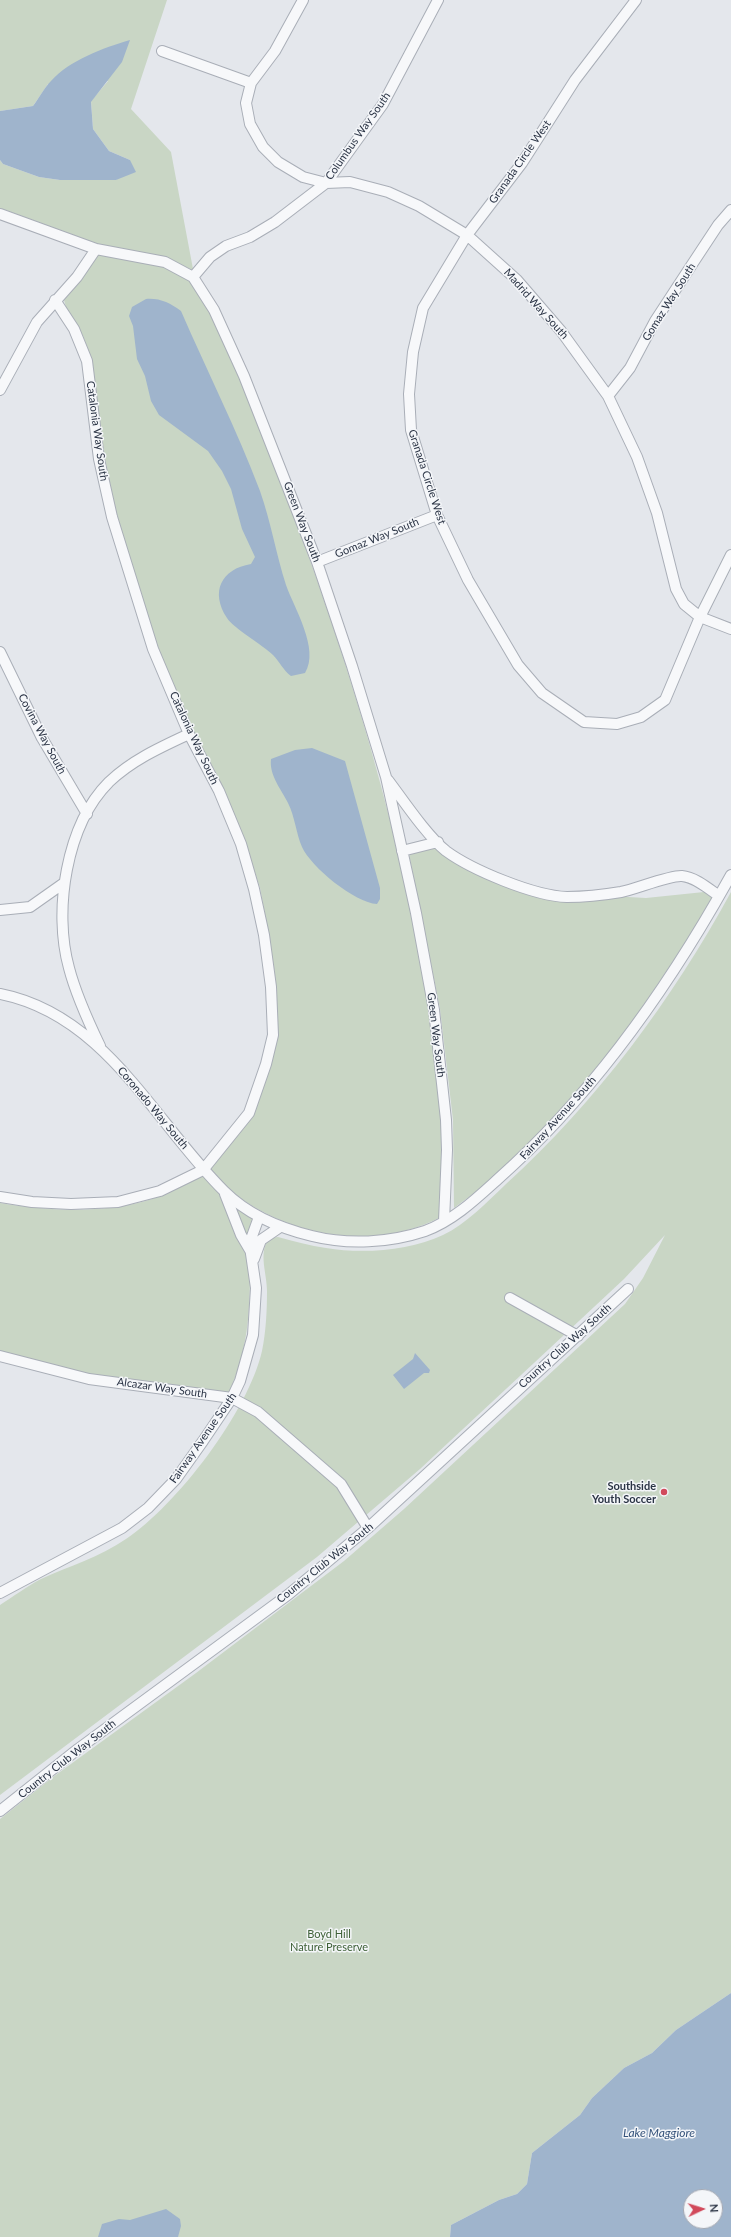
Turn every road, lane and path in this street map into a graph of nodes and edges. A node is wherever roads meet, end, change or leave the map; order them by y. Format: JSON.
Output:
{"nodes":[{"id":1,"x":303,"y":0,"type":"edge"},
{"id":2,"x":438,"y":0,"type":"edge"},
{"id":3,"x":636,"y":0,"type":"edge"},
{"id":4,"x":162,"y":51,"type":"dead end"},
{"id":5,"x":250,"y":83,"type":"junction"},
{"id":6,"x":326,"y":183,"type":"junction"},
{"id":7,"x":731,"y":210,"type":"edge"},
{"id":8,"x":0,"y":214,"type":"edge"},
{"id":9,"x":467,"y":235,"type":"junction"},
{"id":10,"x":96,"y":249,"type":"junction"},
{"id":11,"x":193,"y":277,"type":"junction"},
{"id":12,"x":55,"y":300,"type":"junction"},
{"id":13,"x":0,"y":390,"type":"edge"},
{"id":14,"x":608,"y":396,"type":"junction"},
{"id":15,"x":437,"y":515,"type":"junction"},
{"id":16,"x":731,"y":555,"type":"edge"},
{"id":17,"x":317,"y":562,"type":"junction"},
{"id":18,"x":700,"y":617,"type":"junction"},
{"id":19,"x":731,"y":629,"type":"edge"},
{"id":20,"x":0,"y":652,"type":"edge"},
{"id":21,"x":189,"y":734,"type":"junction"},
{"id":22,"x":386,"y":777,"type":"junction"},
{"id":23,"x":87,"y":814,"type":"junction"},
{"id":24,"x":438,"y":842,"type":"junction"},
{"id":25,"x":402,"y":851,"type":"junction"},
{"id":26,"x":731,"y":875,"type":"edge"},
{"id":27,"x":64,"y":883,"type":"junction"},
{"id":28,"x":719,"y":896,"type":"junction"},
{"id":29,"x":0,"y":910,"type":"edge"},
{"id":30,"x":0,"y":994,"type":"edge"},
{"id":31,"x":101,"y":1048,"type":"junction"},
{"id":32,"x":203,"y":1170,"type":"junction"},
{"id":33,"x":223,"y":1190,"type":"junction"},
{"id":34,"x":0,"y":1197,"type":"edge"},
{"id":35,"x":259,"y":1217,"type":"junction"},
{"id":36,"x":444,"y":1221,"type":"junction"},
{"id":37,"x":280,"y":1227,"type":"junction"},
{"id":38,"x":252,"y":1256,"type":"junction"},
{"id":39,"x":628,"y":1289,"type":"dead end"},
{"id":40,"x":510,"y":1298,"type":"dead end"},
{"id":41,"x":578,"y":1336,"type":"junction"},
{"id":42,"x":0,"y":1356,"type":"edge"},
{"id":43,"x":232,"y":1398,"type":"junction"},
{"id":44,"x":368,"y":1528,"type":"junction"},
{"id":45,"x":0,"y":1593,"type":"edge"},
{"id":46,"x":0,"y":1811,"type":"edge"}],
"edges":[{"from":1,"to":5,"type":"street","name":"Madrid Way South"},
{"from":2,"to":6,"type":"street","name":"Columbus Way South"},
{"from":3,"to":9,"type":"street","name":"Granada Circle West"},
{"from":4,"to":5,"type":"street"},
{"from":5,"to":6,"type":"street","name":"Madrid Way South"},
{"from":6,"to":9,"type":"street","name":"Madrid Way South"},
{"from":6,"to":11,"type":"street","name":"Columbus Way South"},
{"from":7,"to":14,"type":"street","name":"Gomaz Way South"},
{"from":8,"to":10,"type":"street"},
{"from":9,"to":14,"type":"street","name":"Madrid Way South"},
{"from":9,"to":15,"type":"street","name":"Granada Circle West"},
{"from":10,"to":11,"type":"street"},
{"from":10,"to":12,"type":"street"},
{"from":11,"to":17,"type":"street","name":"Green Way South"},
{"from":12,"to":13,"type":"street"},
{"from":12,"to":21,"type":"street","name":"Catalonia Way South"},
{"from":14,"to":18,"type":"street","name":"Madrid Way South"},
{"from":15,"to":17,"type":"street","name":"Gomaz Way South"},
{"from":15,"to":18,"type":"street","name":"Granada Circle West"},
{"from":16,"to":18,"type":"street","name":"Granada Circle West"},
{"from":17,"to":22,"type":"street","name":"Green Way South"},
{"from":18,"to":19,"type":"street","name":"Madrid Way South"},
{"from":20,"to":23,"type":"street","name":"Covina Way South"},
{"from":21,"to":23,"type":"street"},
{"from":21,"to":32,"type":"street","name":"Catalonia Way South"},
{"from":22,"to":24,"type":"street","name":"Green Way South"},
{"from":22,"to":25,"type":"street","name":"Green Way South"},
{"from":23,"to":27,"type":"street"},
{"from":24,"to":25,"type":"street"},
{"from":24,"to":28,"type":"street","name":"Green Way South"},
{"from":25,"to":36,"type":"street","name":"Green Way South"},
{"from":26,"to":28,"type":"street","name":"Fairway Avenue South"},
{"from":27,"to":29,"type":"street"},
{"from":27,"to":31,"type":"street"},
{"from":28,"to":36,"type":"street","name":"Fairway Avenue South"},
{"from":30,"to":31,"type":"street"},
{"from":31,"to":32,"type":"street","name":"Coronado Way South"},
{"from":32,"to":33,"type":"street","name":"Fairway Avenue South"},
{"from":32,"to":34,"type":"street"},
{"from":33,"to":35,"type":"street","name":"Fairway Avenue South"},
{"from":33,"to":38,"type":"street"},
{"from":35,"to":37,"type":"street","name":"Fairway Avenue South"},
{"from":35,"to":38,"type":"street","name":"Fairway Avenue South"},
{"from":36,"to":37,"type":"street","name":"Fairway Avenue South"},
{"from":37,"to":38,"type":"street"},
{"from":38,"to":43,"type":"street","name":"Fairway Avenue South"},
{"from":39,"to":41,"type":"street","name":"Country Club Way South"},
{"from":40,"to":41,"type":"street"},
{"from":41,"to":44,"type":"street","name":"Country Club Way South"},
{"from":42,"to":43,"type":"street","name":"Alcazar Way South"},
{"from":43,"to":44,"type":"street","name":"Alcazar Way South"},
{"from":43,"to":45,"type":"street","name":"Fairway Avenue South"},
{"from":44,"to":46,"type":"street","name":"Country Club Way South"}]}
